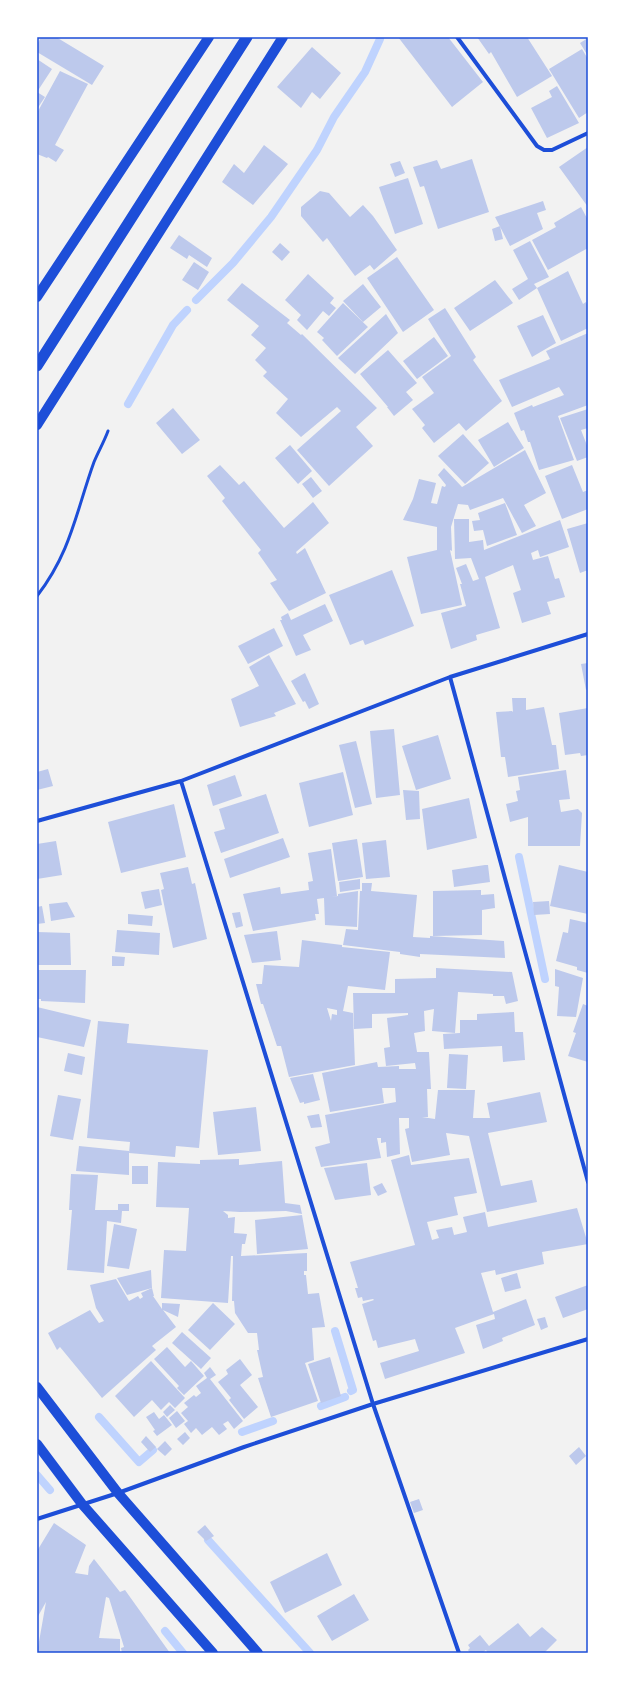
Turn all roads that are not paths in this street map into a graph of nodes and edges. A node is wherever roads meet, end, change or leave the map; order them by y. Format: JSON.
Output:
{"nodes":[{"id":1,"x":209,"y":37,"type":"edge"},
{"id":2,"x":247,"y":37,"type":"edge"},
{"id":3,"x":283,"y":37,"type":"edge"},
{"id":4,"x":457,"y":37,"type":"edge"},
{"id":5,"x":588,"y":133,"type":"edge"},
{"id":6,"x":37,"y":297,"type":"edge"},
{"id":7,"x":37,"y":366,"type":"edge"},
{"id":8,"x":37,"y":425,"type":"edge"},
{"id":9,"x":108,"y":432,"type":"dead end"},
{"id":10,"x":37,"y":596,"type":"edge"},
{"id":11,"x":588,"y":634,"type":"edge"},
{"id":12,"x":450,"y":677,"type":"junction"},
{"id":13,"x":181,"y":781,"type":"junction"},
{"id":14,"x":37,"y":821,"type":"edge"},
{"id":15,"x":588,"y":1182,"type":"edge"},
{"id":16,"x":588,"y":1339,"type":"edge"},
{"id":17,"x":37,"y":1387,"type":"edge"},
{"id":18,"x":373,"y":1404,"type":"junction"},
{"id":19,"x":37,"y":1444,"type":"edge"},
{"id":20,"x":118,"y":1493,"type":"junction"},
{"id":21,"x":82,"y":1504,"type":"junction"},
{"id":22,"x":37,"y":1519,"type":"edge"},
{"id":23,"x":213,"y":1653,"type":"edge"},
{"id":24,"x":258,"y":1653,"type":"edge"},
{"id":25,"x":459,"y":1653,"type":"edge"}],
"edges":[{"from":1,"to":6,"type":"main road"},
{"from":2,"to":7,"type":"highway"},
{"from":3,"to":8,"type":"main road"},
{"from":4,"to":5,"type":"street"},
{"from":9,"to":10,"type":"lane"},
{"from":11,"to":12,"type":"street"},
{"from":12,"to":13,"type":"street"},
{"from":12,"to":15,"type":"street"},
{"from":13,"to":14,"type":"street"},
{"from":13,"to":18,"type":"street"},
{"from":16,"to":18,"type":"street"},
{"from":17,"to":20,"type":"main road"},
{"from":18,"to":20,"type":"street"},
{"from":18,"to":25,"type":"street"},
{"from":19,"to":21,"type":"main road"},
{"from":20,"to":21,"type":"street"},
{"from":20,"to":24,"type":"main road"},
{"from":21,"to":22,"type":"street"},
{"from":21,"to":23,"type":"main road"}]}
